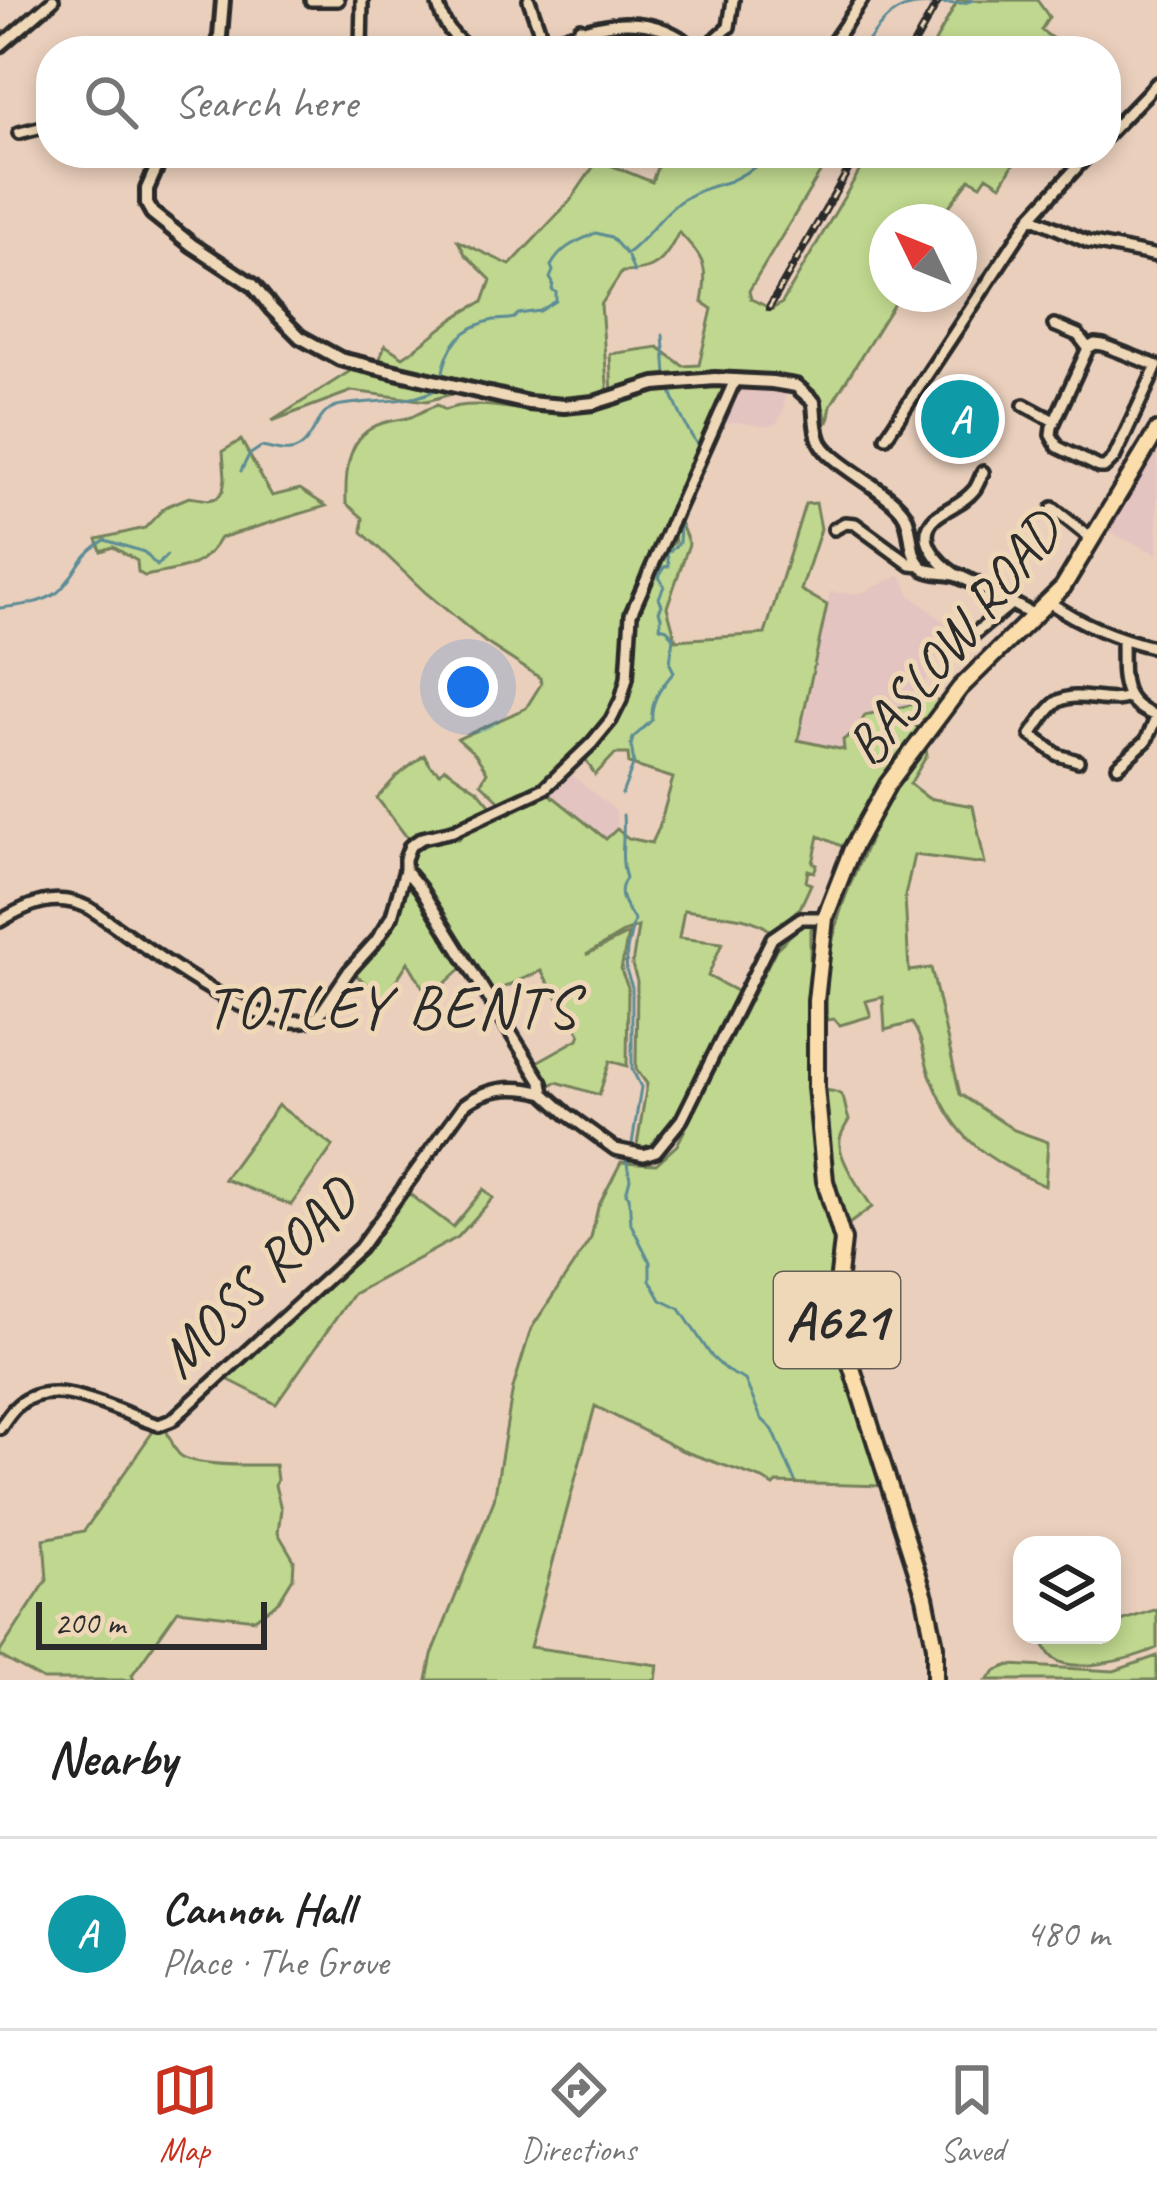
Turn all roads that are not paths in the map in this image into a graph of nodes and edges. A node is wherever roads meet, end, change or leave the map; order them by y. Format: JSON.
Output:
{"nodes":[{"id":1,"x":53,"y":0,"type":"edge"},
{"id":2,"x":223,"y":0,"type":"edge"},
{"id":3,"x":310,"y":0,"type":"edge"},
{"id":4,"x":338,"y":0,"type":"edge"},
{"id":5,"x":362,"y":0,"type":"edge"},
{"id":6,"x":436,"y":0,"type":"edge"},
{"id":7,"x":529,"y":0,"type":"edge"},
{"id":8,"x":733,"y":0,"type":"edge"},
{"id":9,"x":862,"y":0,"type":"edge"},
{"id":10,"x":580,"y":28,"type":"junction"},
{"id":11,"x":220,"y":36,"type":"edge"},
{"id":12,"x":361,"y":36,"type":"edge"},
{"id":13,"x":456,"y":36,"type":"edge"},
{"id":14,"x":541,"y":36,"type":"edge"},
{"id":15,"x":562,"y":36,"type":"edge"},
{"id":16,"x":580,"y":36,"type":"edge"},
{"id":17,"x":683,"y":36,"type":"edge"},
{"id":18,"x":718,"y":36,"type":"edge"},
{"id":19,"x":837,"y":36,"type":"edge"},
{"id":20,"x":0,"y":46,"type":"edge"},
{"id":21,"x":1157,"y":82,"type":"edge"},
{"id":22,"x":1121,"y":120,"type":"edge"},
{"id":23,"x":36,"y":129,"type":"edge"},
{"id":24,"x":19,"y":134,"type":"dead end"},
{"id":25,"x":157,"y":168,"type":"edge"},
{"id":26,"x":1076,"y":168,"type":"edge"},
{"id":27,"x":1030,"y":217,"type":"junction"},
{"id":28,"x":1157,"y":256,"type":"edge"},
{"id":29,"x":1054,"y":325,"type":"dead end"},
{"id":30,"x":1088,"y":348,"type":"junction"},
{"id":31,"x":1157,"y":366,"type":"edge"},
{"id":32,"x":735,"y":380,"type":"junction"},
{"id":33,"x":1024,"y":405,"type":"dead end"},
{"id":34,"x":1054,"y":422,"type":"junction"},
{"id":35,"x":1157,"y":431,"type":"edge"},
{"id":36,"x":886,"y":436,"type":"dead end"},
{"id":37,"x":983,"y":472,"type":"dead end"},
{"id":38,"x":1053,"y":508,"type":"dead end"},
{"id":39,"x":834,"y":529,"type":"dead end"},
{"id":40,"x":1092,"y":539,"type":"junction"},
{"id":41,"x":922,"y":566,"type":"junction"},
{"id":42,"x":956,"y":574,"type":"junction"},
{"id":43,"x":1049,"y":602,"type":"junction"},
{"id":44,"x":1011,"y":604,"type":"junction"},
{"id":45,"x":1035,"y":616,"type":"junction"},
{"id":46,"x":1122,"y":640,"type":"junction"},
{"id":47,"x":1157,"y":648,"type":"edge"},
{"id":48,"x":949,"y":652,"type":"dead end"},
{"id":49,"x":1129,"y":698,"type":"junction"},
{"id":50,"x":1157,"y":716,"type":"edge"},
{"id":51,"x":1078,"y":761,"type":"dead end"},
{"id":52,"x":1118,"y":766,"type":"dead end"},
{"id":53,"x":406,"y":871,"type":"junction"},
{"id":54,"x":825,"y":918,"type":"junction"},
{"id":55,"x":0,"y":921,"type":"edge"},
{"id":56,"x":544,"y":1093,"type":"junction"},
{"id":57,"x":0,"y":1428,"type":"edge"},
{"id":58,"x":934,"y":1680,"type":"edge"}],
"edges":[{"from":1,"to":20,"type":"street"},
{"from":2,"to":11,"type":"street"},
{"from":3,"to":4,"type":"street"},
{"from":5,"to":12,"type":"street"},
{"from":6,"to":13,"type":"street"},
{"from":7,"to":14,"type":"street"},
{"from":8,"to":18,"type":"street"},
{"from":9,"to":19,"type":"street"},
{"from":10,"to":15,"type":"street"},
{"from":10,"to":16,"type":"street"},
{"from":10,"to":17,"type":"street"},
{"from":21,"to":22,"type":"street"},
{"from":23,"to":24,"type":"street"},
{"from":25,"to":32,"type":"street"},
{"from":26,"to":27,"type":"street"},
{"from":27,"to":28,"type":"street"},
{"from":27,"to":36,"type":"street"},
{"from":29,"to":30,"type":"street"},
{"from":30,"to":31,"type":"street"},
{"from":30,"to":34,"type":"street"},
{"from":31,"to":34,"type":"street"},
{"from":32,"to":41,"type":"street"},
{"from":32,"to":53,"type":"street"},
{"from":33,"to":34,"type":"street"},
{"from":35,"to":40,"type":"main road","name":"BASLOW ROAD","number":"A621"},
{"from":37,"to":42,"type":"street"},
{"from":38,"to":40,"type":"street"},
{"from":39,"to":41,"type":"street"},
{"from":40,"to":43,"type":"main road","name":"BASLOW ROAD","number":"A621"},
{"from":41,"to":42,"type":"street"},
{"from":42,"to":44,"type":"street"},
{"from":43,"to":45,"type":"main road","name":"BASLOW ROAD","number":"A621"},
{"from":43,"to":46,"type":"street"},
{"from":44,"to":45,"type":"street"},
{"from":44,"to":48,"type":"street"},
{"from":45,"to":54,"type":"main road","name":"BASLOW ROAD","number":"A621"},
{"from":46,"to":47,"type":"street"},
{"from":46,"to":49,"type":"street"},
{"from":49,"to":50,"type":"street"},
{"from":49,"to":51,"type":"street"},
{"from":50,"to":52,"type":"street"},
{"from":53,"to":55,"type":"street"},
{"from":53,"to":56,"type":"street"},
{"from":54,"to":56,"type":"street"},
{"from":54,"to":58,"type":"main road","name":"BASLOW ROAD","number":"A621"},
{"from":56,"to":57,"type":"street","name":"MOSS ROAD"}]}
